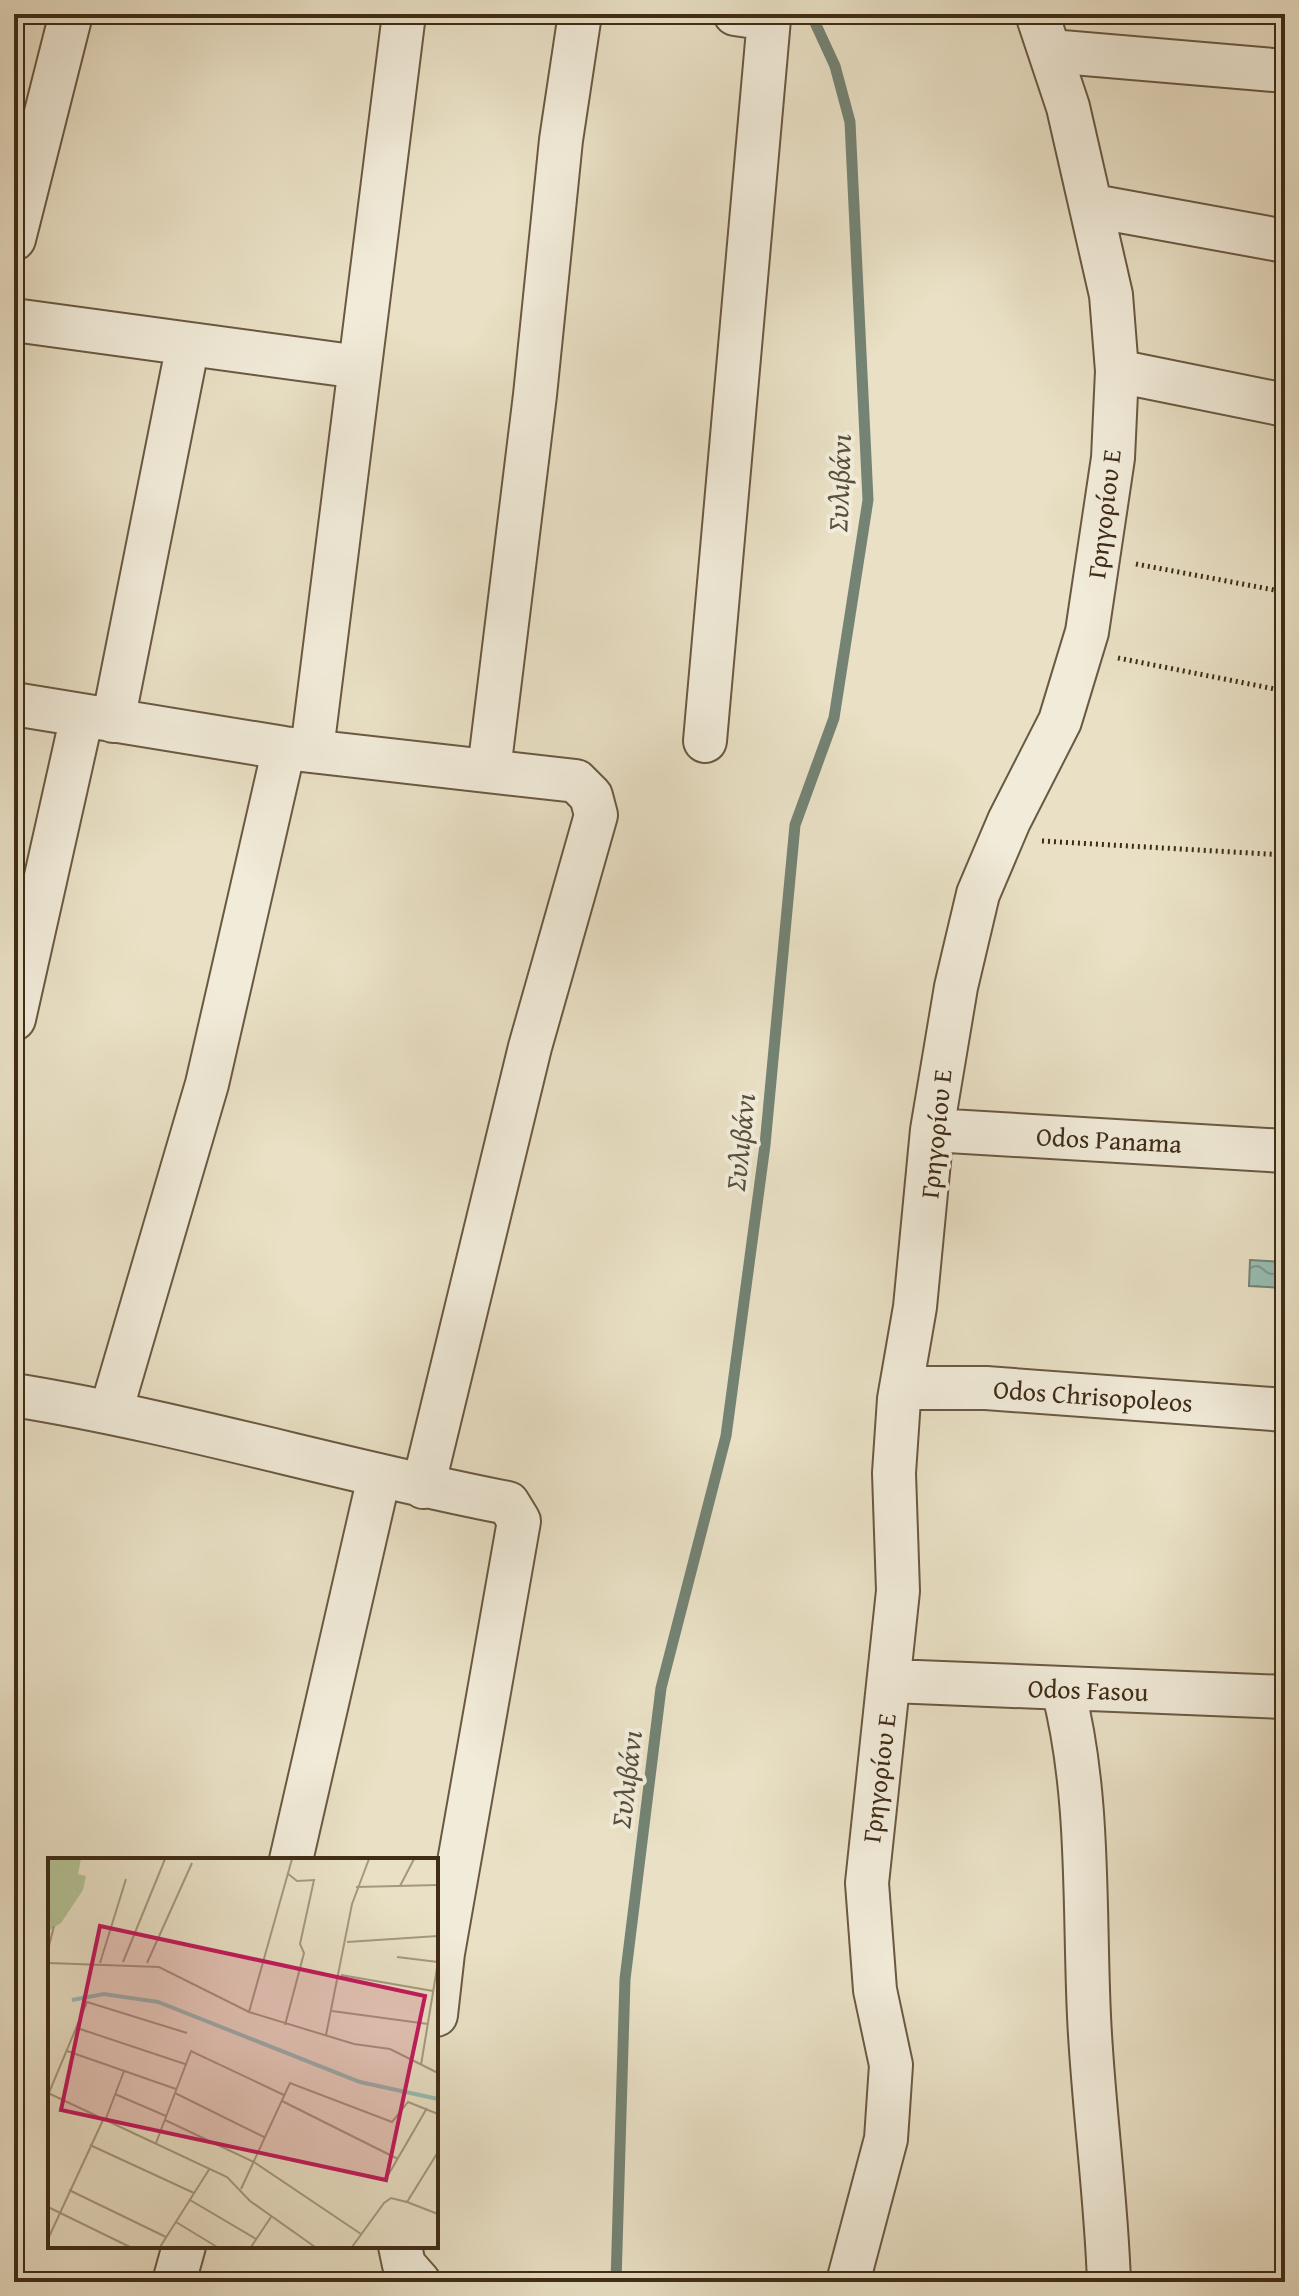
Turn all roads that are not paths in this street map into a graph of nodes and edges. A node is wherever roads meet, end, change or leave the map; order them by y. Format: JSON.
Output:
{"nodes":[{"id":1,"x":71,"y":14,"type":"edge"},
{"id":2,"x":404,"y":14,"type":"edge"},
{"id":3,"x":580,"y":14,"type":"edge"},
{"id":4,"x":735,"y":14,"type":"edge"},
{"id":5,"x":1044,"y":32,"type":"edge"},
{"id":6,"x":1285,"y":71,"type":"edge"},
{"id":7,"x":1093,"y":206,"type":"junction"},
{"id":8,"x":14,"y":239,"type":"edge"},
{"id":9,"x":1285,"y":241,"type":"edge"},
{"id":10,"x":14,"y":320,"type":"edge"},
{"id":11,"x":188,"y":344,"type":"junction"},
{"id":12,"x":359,"y":367,"type":"junction"},
{"id":13,"x":1117,"y":371,"type":"junction"},
{"id":14,"x":1285,"y":405,"type":"edge"},
{"id":15,"x":14,"y":704,"type":"edge"},
{"id":16,"x":98,"y":719,"type":"junction"},
{"id":17,"x":705,"y":741,"type":"dead end"},
{"id":18,"x":298,"y":749,"type":"junction"},
{"id":19,"x":489,"y":770,"type":"junction"},
{"id":20,"x":14,"y":1019,"type":"edge"},
{"id":21,"x":932,"y":1130,"type":"junction"},
{"id":22,"x":1285,"y":1151,"type":"edge"},
{"id":23,"x":901,"y":1388,"type":"junction"},
{"id":24,"x":14,"y":1395,"type":"edge"},
{"id":25,"x":1285,"y":1410,"type":"edge"},
{"id":26,"x":111,"y":1411,"type":"junction"},
{"id":27,"x":379,"y":1477,"type":"junction"},
{"id":28,"x":423,"y":1487,"type":"junction"},
{"id":29,"x":892,"y":1681,"type":"junction"},
{"id":30,"x":1063,"y":1690,"type":"junction"},
{"id":31,"x":1285,"y":1697,"type":"edge"},
{"id":32,"x":291,"y":1858,"type":"edge"},
{"id":33,"x":438,"y":1997,"type":"edge"},
{"id":34,"x":183,"y":2248,"type":"edge"},
{"id":35,"x":400,"y":2248,"type":"edge"},
{"id":36,"x":174,"y":2282,"type":"edge"},
{"id":37,"x":419,"y":2282,"type":"edge"},
{"id":38,"x":848,"y":2282,"type":"edge"},
{"id":39,"x":1109,"y":2282,"type":"edge"}],
"edges":[{"from":1,"to":8,"type":"street"},
{"from":2,"to":12,"type":"street"},
{"from":3,"to":19,"type":"street"},
{"from":4,"to":17,"type":"street"},
{"from":5,"to":6,"type":"street"},
{"from":5,"to":7,"type":"street","name":"Γρηγορίου Ε"},
{"from":7,"to":9,"type":"street"},
{"from":7,"to":13,"type":"street","name":"Γρηγορίου Ε"},
{"from":10,"to":11,"type":"street"},
{"from":11,"to":12,"type":"street"},
{"from":11,"to":16,"type":"street"},
{"from":12,"to":18,"type":"street"},
{"from":13,"to":14,"type":"street"},
{"from":13,"to":21,"type":"street","name":"Γρηγορίου Ε"},
{"from":15,"to":16,"type":"street"},
{"from":16,"to":18,"type":"street"},
{"from":16,"to":20,"type":"street"},
{"from":18,"to":19,"type":"street"},
{"from":18,"to":26,"type":"street"},
{"from":19,"to":28,"type":"street"},
{"from":21,"to":22,"type":"street","name":"Odos Panama"},
{"from":21,"to":23,"type":"street","name":"Γρηγορίου Ε"},
{"from":23,"to":25,"type":"street","name":"Odos Chrisopoleos"},
{"from":23,"to":29,"type":"street","name":"Γρηγορίου Ε"},
{"from":24,"to":26,"type":"street"},
{"from":26,"to":27,"type":"street"},
{"from":27,"to":28,"type":"street"},
{"from":27,"to":32,"type":"street"},
{"from":28,"to":33,"type":"street"},
{"from":29,"to":30,"type":"street","name":"Odos Fasou"},
{"from":29,"to":38,"type":"street","name":"Γρηγορίου Ε"},
{"from":30,"to":31,"type":"street","name":"Odos Fasou"},
{"from":30,"to":39,"type":"street"},
{"from":34,"to":36,"type":"street"},
{"from":35,"to":37,"type":"street"}]}
